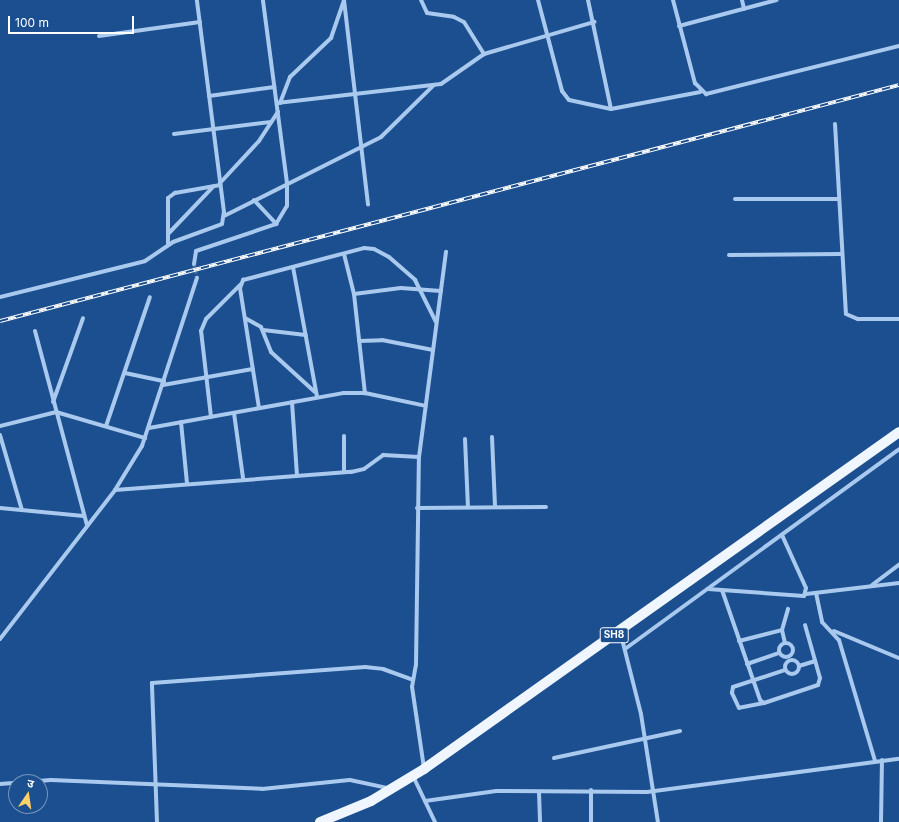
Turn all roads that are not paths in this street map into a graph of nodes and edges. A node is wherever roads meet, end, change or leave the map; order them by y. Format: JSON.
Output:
{"nodes":[{"id":1,"x":197,"y":0,"type":"edge"},
{"id":2,"x":263,"y":0,"type":"edge"},
{"id":3,"x":344,"y":0,"type":"edge"},
{"id":4,"x":421,"y":0,"type":"edge"},
{"id":5,"x":538,"y":0,"type":"edge"},
{"id":6,"x":588,"y":0,"type":"edge"},
{"id":7,"x":674,"y":0,"type":"edge"},
{"id":8,"x":742,"y":0,"type":"edge"},
{"id":9,"x":777,"y":0,"type":"edge"},
{"id":10,"x":744,"y":9,"type":"junction"},
{"id":11,"x":200,"y":22,"type":"junction"},
{"id":12,"x":594,"y":22,"type":"junction"},
{"id":13,"x":679,"y":26,"type":"junction"},
{"id":14,"x":547,"y":35,"type":"junction"},
{"id":15,"x":99,"y":36,"type":"dead end"},
{"id":16,"x":899,"y":46,"type":"edge"},
{"id":17,"x":484,"y":54,"type":"junction"},
{"id":18,"x":434,"y":85,"type":"junction"},
{"id":19,"x":274,"y":87,"type":"junction"},
{"id":20,"x":700,"y":92,"type":"junction"},
{"id":21,"x":356,"y":94,"type":"junction"},
{"id":22,"x":209,"y":96,"type":"junction"},
{"id":23,"x":278,"y":103,"type":"junction"},
{"id":24,"x":611,"y":109,"type":"junction"},
{"id":25,"x":278,"y":112,"type":"junction"},
{"id":26,"x":272,"y":122,"type":"junction"},
{"id":27,"x":835,"y":124,"type":"dead end"},
{"id":28,"x":213,"y":130,"type":"junction"},
{"id":29,"x":174,"y":134,"type":"dead end"},
{"id":30,"x":363,"y":147,"type":"junction"},
{"id":31,"x":287,"y":183,"type":"junction"},
{"id":32,"x":220,"y":184,"type":"junction"},
{"id":33,"x":214,"y":186,"type":"junction"},
{"id":34,"x":734,"y":199,"type":"dead end"},
{"id":35,"x":254,"y":200,"type":"junction"},
{"id":36,"x":839,"y":200,"type":"junction"},
{"id":37,"x":368,"y":205,"type":"dead end"},
{"id":38,"x":224,"y":216,"type":"junction"},
{"id":39,"x":276,"y":224,"type":"junction"},
{"id":40,"x":169,"y":233,"type":"junction"},
{"id":41,"x":168,"y":245,"type":"junction"},
{"id":42,"x":446,"y":252,"type":"dead end"},
{"id":43,"x":344,"y":254,"type":"junction"},
{"id":44,"x":841,"y":254,"type":"junction"},
{"id":45,"x":729,"y":255,"type":"dead end"},
{"id":46,"x":194,"y":264,"type":"tunnel mouth"},
{"id":47,"x":293,"y":267,"type":"junction"},
{"id":48,"x":197,"y":278,"type":"tunnel mouth"},
{"id":49,"x":241,"y":284,"type":"junction"},
{"id":50,"x":421,"y":288,"type":"junction"},
{"id":51,"x":441,"y":291,"type":"junction"},
{"id":52,"x":354,"y":294,"type":"junction"},
{"id":53,"x":0,"y":297,"type":"edge"},
{"id":54,"x":150,"y":297,"type":"dead end"},
{"id":55,"x":83,"y":318,"type":"dead end"},
{"id":56,"x":245,"y":318,"type":"junction"},
{"id":57,"x":899,"y":318,"type":"edge"},
{"id":58,"x":437,"y":323,"type":"junction"},
{"id":59,"x":263,"y":330,"type":"junction"},
{"id":60,"x":35,"y":331,"type":"dead end"},
{"id":61,"x":306,"y":335,"type":"junction"},
{"id":62,"x":359,"y":341,"type":"junction"},
{"id":63,"x":433,"y":350,"type":"junction"},
{"id":64,"x":253,"y":369,"type":"junction"},
{"id":65,"x":125,"y":374,"type":"junction"},
{"id":66,"x":205,"y":378,"type":"junction"},
{"id":67,"x":164,"y":383,"type":"junction"},
{"id":68,"x":365,"y":393,"type":"junction"},
{"id":69,"x":316,"y":395,"type":"junction"},
{"id":70,"x":53,"y":402,"type":"junction"},
{"id":71,"x":292,"y":402,"type":"junction"},
{"id":72,"x":426,"y":406,"type":"junction"},
{"id":73,"x":259,"y":408,"type":"junction"},
{"id":74,"x":56,"y":412,"type":"junction"},
{"id":75,"x":234,"y":413,"type":"junction"},
{"id":76,"x":211,"y":417,"type":"junction"},
{"id":77,"x":181,"y":422,"type":"junction"},
{"id":78,"x":0,"y":426,"type":"edge"},
{"id":79,"x":106,"y":426,"type":"junction"},
{"id":80,"x":149,"y":428,"type":"junction"},
{"id":81,"x":899,"y":432,"type":"edge"},
{"id":82,"x":0,"y":435,"type":"edge"},
{"id":83,"x":344,"y":436,"type":"dead end"},
{"id":84,"x":492,"y":437,"type":"dead end"},
{"id":85,"x":145,"y":438,"type":"junction"},
{"id":86,"x":465,"y":439,"type":"dead end"},
{"id":87,"x":899,"y":449,"type":"edge"},
{"id":88,"x":419,"y":457,"type":"junction"},
{"id":89,"x":344,"y":472,"type":"junction"},
{"id":90,"x":298,"y":474,"type":"junction"},
{"id":91,"x":243,"y":478,"type":"junction"},
{"id":92,"x":187,"y":484,"type":"junction"},
{"id":93,"x":115,"y":490,"type":"junction"},
{"id":94,"x":494,"y":506,"type":"junction"},
{"id":95,"x":468,"y":507,"type":"junction"},
{"id":96,"x":546,"y":507,"type":"dead end"},
{"id":97,"x":0,"y":508,"type":"edge"},
{"id":98,"x":417,"y":508,"type":"junction"},
{"id":99,"x":22,"y":510,"type":"junction"},
{"id":100,"x":84,"y":516,"type":"junction"},
{"id":101,"x":87,"y":525,"type":"junction"},
{"id":102,"x":782,"y":535,"type":"junction"},
{"id":103,"x":899,"y":565,"type":"edge"},
{"id":104,"x":899,"y":583,"type":"edge"},
{"id":105,"x":870,"y":586,"type":"junction"},
{"id":106,"x":708,"y":589,"type":"junction"},
{"id":107,"x":722,"y":590,"type":"junction"},
{"id":108,"x":816,"y":593,"type":"junction"},
{"id":109,"x":806,"y":594,"type":"junction"},
{"id":110,"x":788,"y":609,"type":"dead end"},
{"id":111,"x":804,"y":625,"type":"dead end"},
{"id":112,"x":782,"y":630,"type":"junction"},
{"id":113,"x":620,"y":631,"type":"junction"},
{"id":114,"x":832,"y":631,"type":"junction"},
{"id":115,"x":0,"y":638,"type":"edge"},
{"id":116,"x":739,"y":641,"type":"junction"},
{"id":117,"x":785,"y":643,"type":"junction"},
{"id":118,"x":625,"y":649,"type":"junction"},
{"id":119,"x":779,"y":653,"type":"junction"},
{"id":120,"x":899,"y":658,"type":"edge"},
{"id":121,"x":815,"y":661,"type":"junction"},
{"id":122,"x":747,"y":664,"type":"junction"},
{"id":123,"x":799,"y":666,"type":"junction"},
{"id":124,"x":785,"y":670,"type":"junction"},
{"id":125,"x":413,"y":680,"type":"junction"},
{"id":126,"x":752,"y":680,"type":"junction"},
{"id":127,"x":764,"y":703,"type":"junction"},
{"id":128,"x":680,"y":730,"type":"dead end"},
{"id":129,"x":645,"y":738,"type":"junction"},
{"id":130,"x":554,"y":758,"type":"dead end"},
{"id":131,"x":899,"y":758,"type":"edge"},
{"id":132,"x":882,"y":760,"type":"junction"},
{"id":133,"x":875,"y":761,"type":"junction"},
{"id":134,"x":424,"y":769,"type":"junction"},
{"id":135,"x":413,"y":776,"type":"junction"},
{"id":136,"x":0,"y":784,"type":"edge"},
{"id":137,"x":157,"y":784,"type":"junction"},
{"id":138,"x":392,"y":789,"type":"junction"},
{"id":139,"x":591,"y":790,"type":"junction"},
{"id":140,"x":654,"y":791,"type":"junction"},
{"id":141,"x":539,"y":792,"type":"junction"},
{"id":142,"x":425,"y":801,"type":"junction"},
{"id":143,"x":157,"y":822,"type":"edge"},
{"id":144,"x":320,"y":822,"type":"edge"},
{"id":145,"x":435,"y":822,"type":"edge"},
{"id":146,"x":540,"y":822,"type":"edge"},
{"id":147,"x":591,"y":822,"type":"edge"},
{"id":148,"x":658,"y":822,"type":"edge"},
{"id":149,"x":881,"y":822,"type":"edge"}],
"edges":[{"from":1,"to":11,"type":"street"},
{"from":2,"to":19,"type":"street"},
{"from":3,"to":21,"type":"street"},
{"from":3,"to":23,"type":"street"},
{"from":4,"to":17,"type":"street"},
{"from":5,"to":14,"type":"street"},
{"from":6,"to":12,"type":"street"},
{"from":7,"to":13,"type":"street"},
{"from":8,"to":10,"type":"street"},
{"from":9,"to":10,"type":"street"},
{"from":10,"to":13,"type":"street"},
{"from":11,"to":15,"type":"street"},
{"from":11,"to":22,"type":"street"},
{"from":12,"to":14,"type":"street"},
{"from":12,"to":24,"type":"street"},
{"from":13,"to":20,"type":"street"},
{"from":14,"to":17,"type":"street"},
{"from":14,"to":24,"type":"street"},
{"from":16,"to":20,"type":"street"},
{"from":17,"to":18,"type":"street"},
{"from":18,"to":21,"type":"street"},
{"from":18,"to":30,"type":"street"},
{"from":19,"to":22,"type":"street"},
{"from":19,"to":23,"type":"street"},
{"from":20,"to":24,"type":"street"},
{"from":21,"to":23,"type":"street"},
{"from":21,"to":30,"type":"street"},
{"from":22,"to":28,"type":"street"},
{"from":23,"to":25,"type":"street"},
{"from":25,"to":26,"type":"street"},
{"from":25,"to":31,"type":"street"},
{"from":26,"to":28,"type":"street"},
{"from":26,"to":32,"type":"street"},
{"from":27,"to":36,"type":"street"},
{"from":28,"to":29,"type":"street"},
{"from":28,"to":32,"type":"street"},
{"from":30,"to":31,"type":"street"},
{"from":30,"to":37,"type":"street"},
{"from":31,"to":35,"type":"street"},
{"from":31,"to":39,"type":"street"},
{"from":32,"to":33,"type":"street"},
{"from":32,"to":38,"type":"street"},
{"from":33,"to":40,"type":"street"},
{"from":33,"to":40,"type":"street"},
{"from":34,"to":36,"type":"street"},
{"from":35,"to":38,"type":"street"},
{"from":35,"to":39,"type":"street"},
{"from":36,"to":44,"type":"street"},
{"from":38,"to":41,"type":"street"},
{"from":39,"to":46,"type":"street"},
{"from":40,"to":41,"type":"street"},
{"from":41,"to":53,"type":"street"},
{"from":42,"to":51,"type":"street"},
{"from":43,"to":47,"type":"street"},
{"from":43,"to":50,"type":"street"},
{"from":43,"to":52,"type":"street"},
{"from":44,"to":45,"type":"street"},
{"from":44,"to":57,"type":"street"},
{"from":47,"to":49,"type":"street"},
{"from":47,"to":61,"type":"street"},
{"from":48,"to":67,"type":"street"},
{"from":49,"to":56,"type":"street"},
{"from":49,"to":66,"type":"street"},
{"from":50,"to":51,"type":"street"},
{"from":50,"to":52,"type":"street"},
{"from":50,"to":58,"type":"street"},
{"from":51,"to":58,"type":"street"},
{"from":52,"to":62,"type":"street"},
{"from":54,"to":65,"type":"street"},
{"from":55,"to":70,"type":"street"},
{"from":56,"to":59,"type":"street"},
{"from":56,"to":64,"type":"street"},
{"from":58,"to":63,"type":"street"},
{"from":59,"to":61,"type":"street"},
{"from":59,"to":69,"type":"street"},
{"from":60,"to":70,"type":"street"},
{"from":61,"to":69,"type":"street"},
{"from":62,"to":63,"type":"street"},
{"from":62,"to":68,"type":"street"},
{"from":63,"to":72,"type":"street"},
{"from":64,"to":66,"type":"street"},
{"from":64,"to":73,"type":"street"},
{"from":65,"to":67,"type":"street"},
{"from":65,"to":79,"type":"street"},
{"from":66,"to":67,"type":"street"},
{"from":66,"to":76,"type":"street"},
{"from":67,"to":80,"type":"street"},
{"from":68,"to":69,"type":"street"},
{"from":68,"to":72,"type":"street"},
{"from":69,"to":71,"type":"street"},
{"from":70,"to":74,"type":"street"},
{"from":71,"to":73,"type":"street"},
{"from":71,"to":90,"type":"street"},
{"from":72,"to":88,"type":"street"},
{"from":73,"to":75,"type":"street"},
{"from":74,"to":78,"type":"street"},
{"from":74,"to":79,"type":"street"},
{"from":74,"to":100,"type":"street"},
{"from":75,"to":76,"type":"street"},
{"from":75,"to":91,"type":"street"},
{"from":76,"to":77,"type":"street"},
{"from":77,"to":80,"type":"street"},
{"from":77,"to":92,"type":"street"},
{"from":79,"to":85,"type":"street"},
{"from":80,"to":85,"type":"street"},
{"from":81,"to":113,"type":"main road","number":"SH8"},
{"from":82,"to":99,"type":"street"},
{"from":83,"to":89,"type":"street"},
{"from":84,"to":94,"type":"street"},
{"from":85,"to":93,"type":"street"},
{"from":86,"to":95,"type":"street"},
{"from":87,"to":102,"type":"street"},
{"from":88,"to":89,"type":"street"},
{"from":88,"to":98,"type":"street"},
{"from":89,"to":90,"type":"street"},
{"from":90,"to":91,"type":"street"},
{"from":91,"to":92,"type":"street"},
{"from":92,"to":93,"type":"street"},
{"from":93,"to":101,"type":"street"},
{"from":94,"to":95,"type":"street"},
{"from":94,"to":96,"type":"street"},
{"from":95,"to":98,"type":"street"},
{"from":97,"to":99,"type":"street"},
{"from":98,"to":125,"type":"street"},
{"from":99,"to":100,"type":"street"},
{"from":100,"to":101,"type":"street"},
{"from":101,"to":115,"type":"street"},
{"from":102,"to":106,"type":"street"},
{"from":102,"to":109,"type":"street"},
{"from":103,"to":105,"type":"street"},
{"from":104,"to":105,"type":"street"},
{"from":105,"to":108,"type":"street"},
{"from":106,"to":107,"type":"street"},
{"from":106,"to":118,"type":"street"},
{"from":107,"to":109,"type":"street"},
{"from":107,"to":116,"type":"street"},
{"from":108,"to":109,"type":"street"},
{"from":108,"to":114,"type":"street"},
{"from":110,"to":112,"type":"street"},
{"from":111,"to":121,"type":"street"},
{"from":112,"to":116,"type":"street"},
{"from":112,"to":117,"type":"street"},
{"from":113,"to":118,"type":"street"},
{"from":113,"to":134,"type":"main road","number":"SH8"},
{"from":114,"to":120,"type":"street"},
{"from":114,"to":133,"type":"street"},
{"from":116,"to":122,"type":"street"},
{"from":117,"to":119,"type":"street"},
{"from":117,"to":119,"type":"street"},
{"from":118,"to":129,"type":"street"},
{"from":119,"to":122,"type":"street"},
{"from":121,"to":123,"type":"street"},
{"from":121,"to":127,"type":"street"},
{"from":122,"to":126,"type":"street"},
{"from":123,"to":124,"type":"street"},
{"from":123,"to":124,"type":"street"},
{"from":124,"to":126,"type":"street"},
{"from":125,"to":134,"type":"street"},
{"from":125,"to":137,"type":"street"},
{"from":126,"to":127,"type":"street"},
{"from":126,"to":127,"type":"street"},
{"from":128,"to":129,"type":"street"},
{"from":129,"to":130,"type":"street"},
{"from":129,"to":140,"type":"street"},
{"from":131,"to":132,"type":"street"},
{"from":132,"to":133,"type":"street"},
{"from":132,"to":149,"type":"street"},
{"from":133,"to":140,"type":"street"},
{"from":134,"to":135,"type":"main road","number":"SH8"},
{"from":135,"to":138,"type":"main road","number":"SH8"},
{"from":135,"to":142,"type":"street"},
{"from":136,"to":137,"type":"street"},
{"from":137,"to":138,"type":"street"},
{"from":137,"to":143,"type":"street"},
{"from":138,"to":144,"type":"main road","number":"SH8"},
{"from":139,"to":140,"type":"street"},
{"from":139,"to":141,"type":"street"},
{"from":139,"to":147,"type":"street"},
{"from":140,"to":148,"type":"street"},
{"from":141,"to":142,"type":"street"},
{"from":141,"to":146,"type":"street"},
{"from":142,"to":145,"type":"street"}]}
